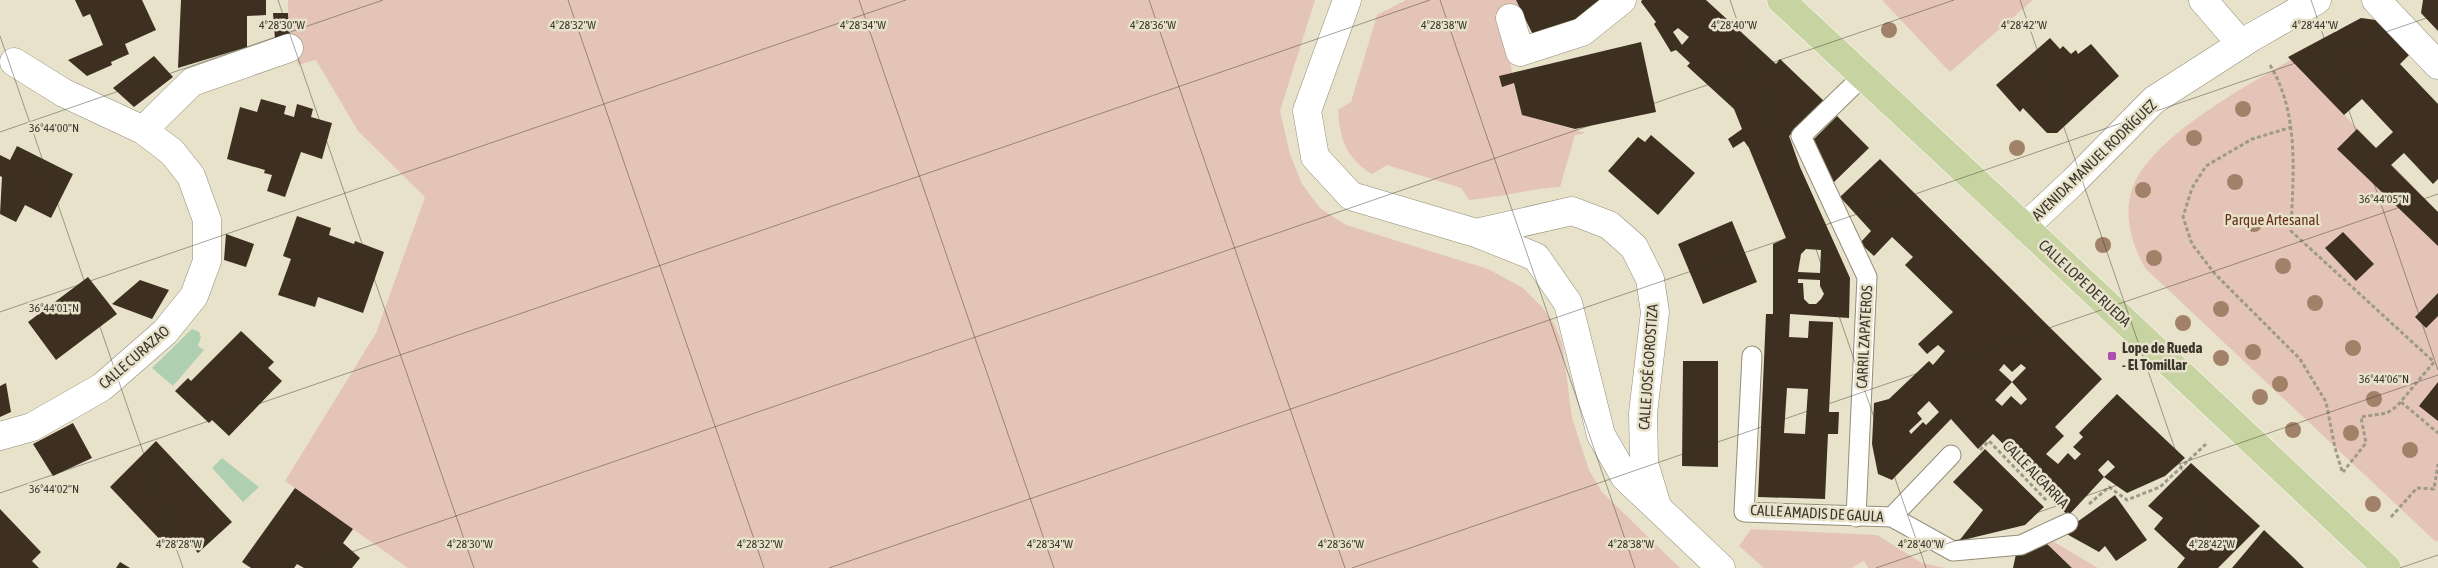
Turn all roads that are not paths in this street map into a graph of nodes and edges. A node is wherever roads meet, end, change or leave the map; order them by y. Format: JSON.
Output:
{"nodes":[{"id":1,"x":1347,"y":0,"type":"edge"},
{"id":2,"x":1622,"y":0,"type":"edge"},
{"id":3,"x":1780,"y":0,"type":"edge"},
{"id":4,"x":2203,"y":0,"type":"edge"},
{"id":5,"x":2316,"y":0,"type":"edge"},
{"id":6,"x":2376,"y":0,"type":"edge"},
{"id":7,"x":1510,"y":18,"type":"dead end"},
{"id":8,"x":2247,"y":41,"type":"junction"},
{"id":9,"x":289,"y":48,"type":"dead end"},
{"id":10,"x":14,"y":62,"type":"dead end"},
{"id":11,"x":2438,"y":65,"type":"edge"},
{"id":12,"x":1863,"y":76,"type":"junction"},
{"id":13,"x":143,"y":130,"type":"junction"},
{"id":14,"x":2025,"y":226,"type":"junction"},
{"id":15,"x":1476,"y":233,"type":"junction"},
{"id":16,"x":1752,"y":356,"type":"dead end"},
{"id":17,"x":0,"y":436,"type":"edge"},
{"id":18,"x":1951,"y":455,"type":"dead end"},
{"id":19,"x":1658,"y":510,"type":"junction"},
{"id":20,"x":1856,"y":517,"type":"junction"},
{"id":21,"x":1892,"y":517,"type":"junction"},
{"id":22,"x":2068,"y":523,"type":"road end"},
{"id":23,"x":1721,"y":568,"type":"edge"},
{"id":24,"x":2387,"y":568,"type":"edge"}],
"edges":[{"from":1,"to":15,"type":"street","name":"CALLE JOSÉ GOROSTIZA"},
{"from":2,"to":7,"type":"street"},
{"from":3,"to":12,"type":"main road","name":"CALLE LOPE DE RUEDA"},
{"from":4,"to":8,"type":"street"},
{"from":5,"to":8,"type":"street","name":"AVENIDA MANUEL RODRÍGUEZ"},
{"from":6,"to":11,"type":"street"},
{"from":8,"to":14,"type":"street","name":"AVENIDA MANUEL RODRÍGUEZ"},
{"from":9,"to":13,"type":"street"},
{"from":10,"to":13,"type":"street","name":"CALLE CURAZAO"},
{"from":12,"to":14,"type":"main road","name":"CALLE LOPE DE RUEDA"},
{"from":12,"to":20,"type":"lane","name":"CARRIL ZAPATEROS"},
{"from":13,"to":17,"type":"street","name":"CALLE CURAZAO"},
{"from":14,"to":24,"type":"main road","name":"CALLE LOPE DE RUEDA"},
{"from":15,"to":19,"type":"street","name":"CALLE JOSÉ GOROSTIZA"},
{"from":15,"to":19,"type":"street","name":"CALLE JOSÉ GOROSTIZA"},
{"from":16,"to":20,"type":"lane","name":"CALLE AMADIS DE GAULA"},
{"from":18,"to":21,"type":"lane","name":"CALLE AMADIS DE GAULA"},
{"from":19,"to":23,"type":"street","name":"CALLE JOSÉ GOROSTIZA"},
{"from":20,"to":21,"type":"lane","name":"CALLE AMADIS DE GAULA"},
{"from":21,"to":22,"type":"lane","name":"CALLE AMADIS DE GAULA"}]}
